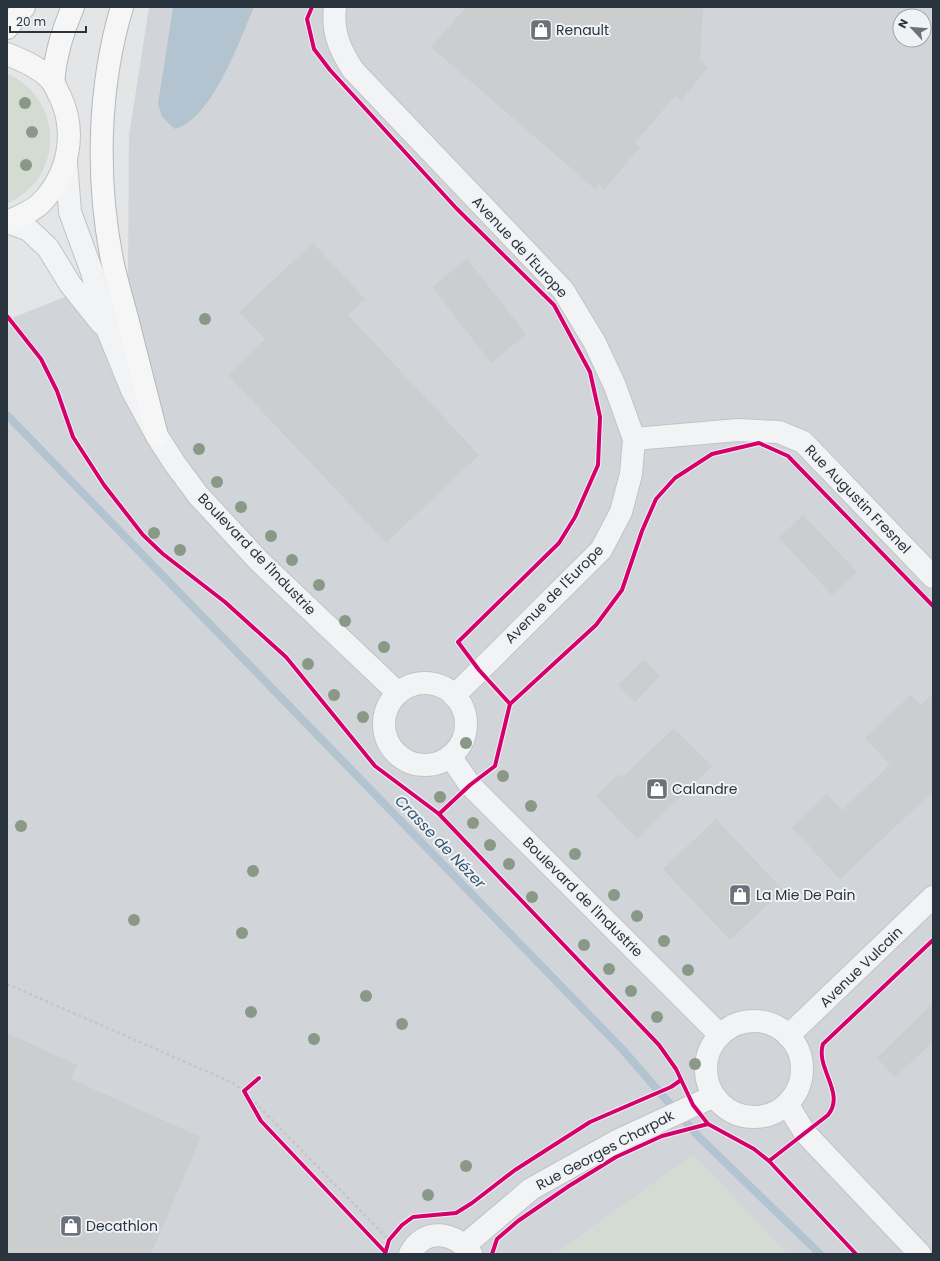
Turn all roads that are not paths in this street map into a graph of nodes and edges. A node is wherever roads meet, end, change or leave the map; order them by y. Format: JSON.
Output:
{"nodes":[{"id":1,"x":24,"y":7,"type":"edge"},
{"id":2,"x":73,"y":7,"type":"edge"},
{"id":3,"x":122,"y":7,"type":"edge"},
{"id":4,"x":335,"y":7,"type":"edge"},
{"id":5,"x":7,"y":28,"type":"edge"},
{"id":6,"x":7,"y":54,"type":"edge"},
{"id":7,"x":53,"y":83,"type":"junction"},
{"id":8,"x":66,"y":162,"type":"junction"},
{"id":9,"x":7,"y":222,"type":"edge"},
{"id":10,"x":108,"y":331,"type":"junction"},
{"id":11,"x":157,"y":436,"type":"junction"},
{"id":12,"x":634,"y":439,"type":"junction"},
{"id":13,"x":933,"y":577,"type":"edge"},
{"id":14,"x":398,"y":693,"type":"junction"},
{"id":15,"x":454,"y":696,"type":"junction"},
{"id":16,"x":450,"y":756,"type":"junction"},
{"id":17,"x":933,"y":897,"type":"edge"},
{"id":18,"x":720,"y":1035,"type":"junction"},
{"id":19,"x":788,"y":1036,"type":"junction"},
{"id":20,"x":714,"y":1096,"type":"junction"},
{"id":21,"x":787,"y":1104,"type":"junction"},
{"id":22,"x":397,"y":1246,"type":"edge"},
{"id":23,"x":468,"y":1250,"type":"edge"},
{"id":24,"x":920,"y":1254,"type":"edge"}],
"edges":[{"from":1,"to":5,"type":"main road"},
{"from":2,"to":7,"type":"main road"},
{"from":3,"to":11,"type":"main road"},
{"from":4,"to":12,"type":"street","name":"Avenue de l'Europe"},
{"from":6,"to":7,"type":"main road"},
{"from":7,"to":8,"type":"main road"},
{"from":8,"to":9,"type":"main road"},
{"from":8,"to":10,"type":"street","name":"Boulevard de l'Industrie"},
{"from":9,"to":10,"type":"street","name":"Boulevard de l'Industrie"},
{"from":10,"to":11,"type":"street","name":"Boulevard de l'Industrie"},
{"from":11,"to":14,"type":"street","name":"Boulevard de l'Industrie"},
{"from":12,"to":13,"type":"street","name":"Rue Augustin Fresnel"},
{"from":12,"to":15,"type":"street","name":"Avenue de l'Europe"},
{"from":14,"to":15,"type":"street"},
{"from":14,"to":16,"type":"street"},
{"from":15,"to":16,"type":"street"},
{"from":16,"to":18,"type":"street","name":"Boulevard de l'Industrie"},
{"from":17,"to":19,"type":"street","name":"Avenue Vulcain"},
{"from":18,"to":19,"type":"street"},
{"from":18,"to":20,"type":"street"},
{"from":19,"to":21,"type":"street"},
{"from":20,"to":21,"type":"street"},
{"from":20,"to":23,"type":"street","name":"Rue Georges Charpak"},
{"from":21,"to":24,"type":"street"},
{"from":22,"to":23,"type":"street","name":"Rue Georges Charpak"}]}
